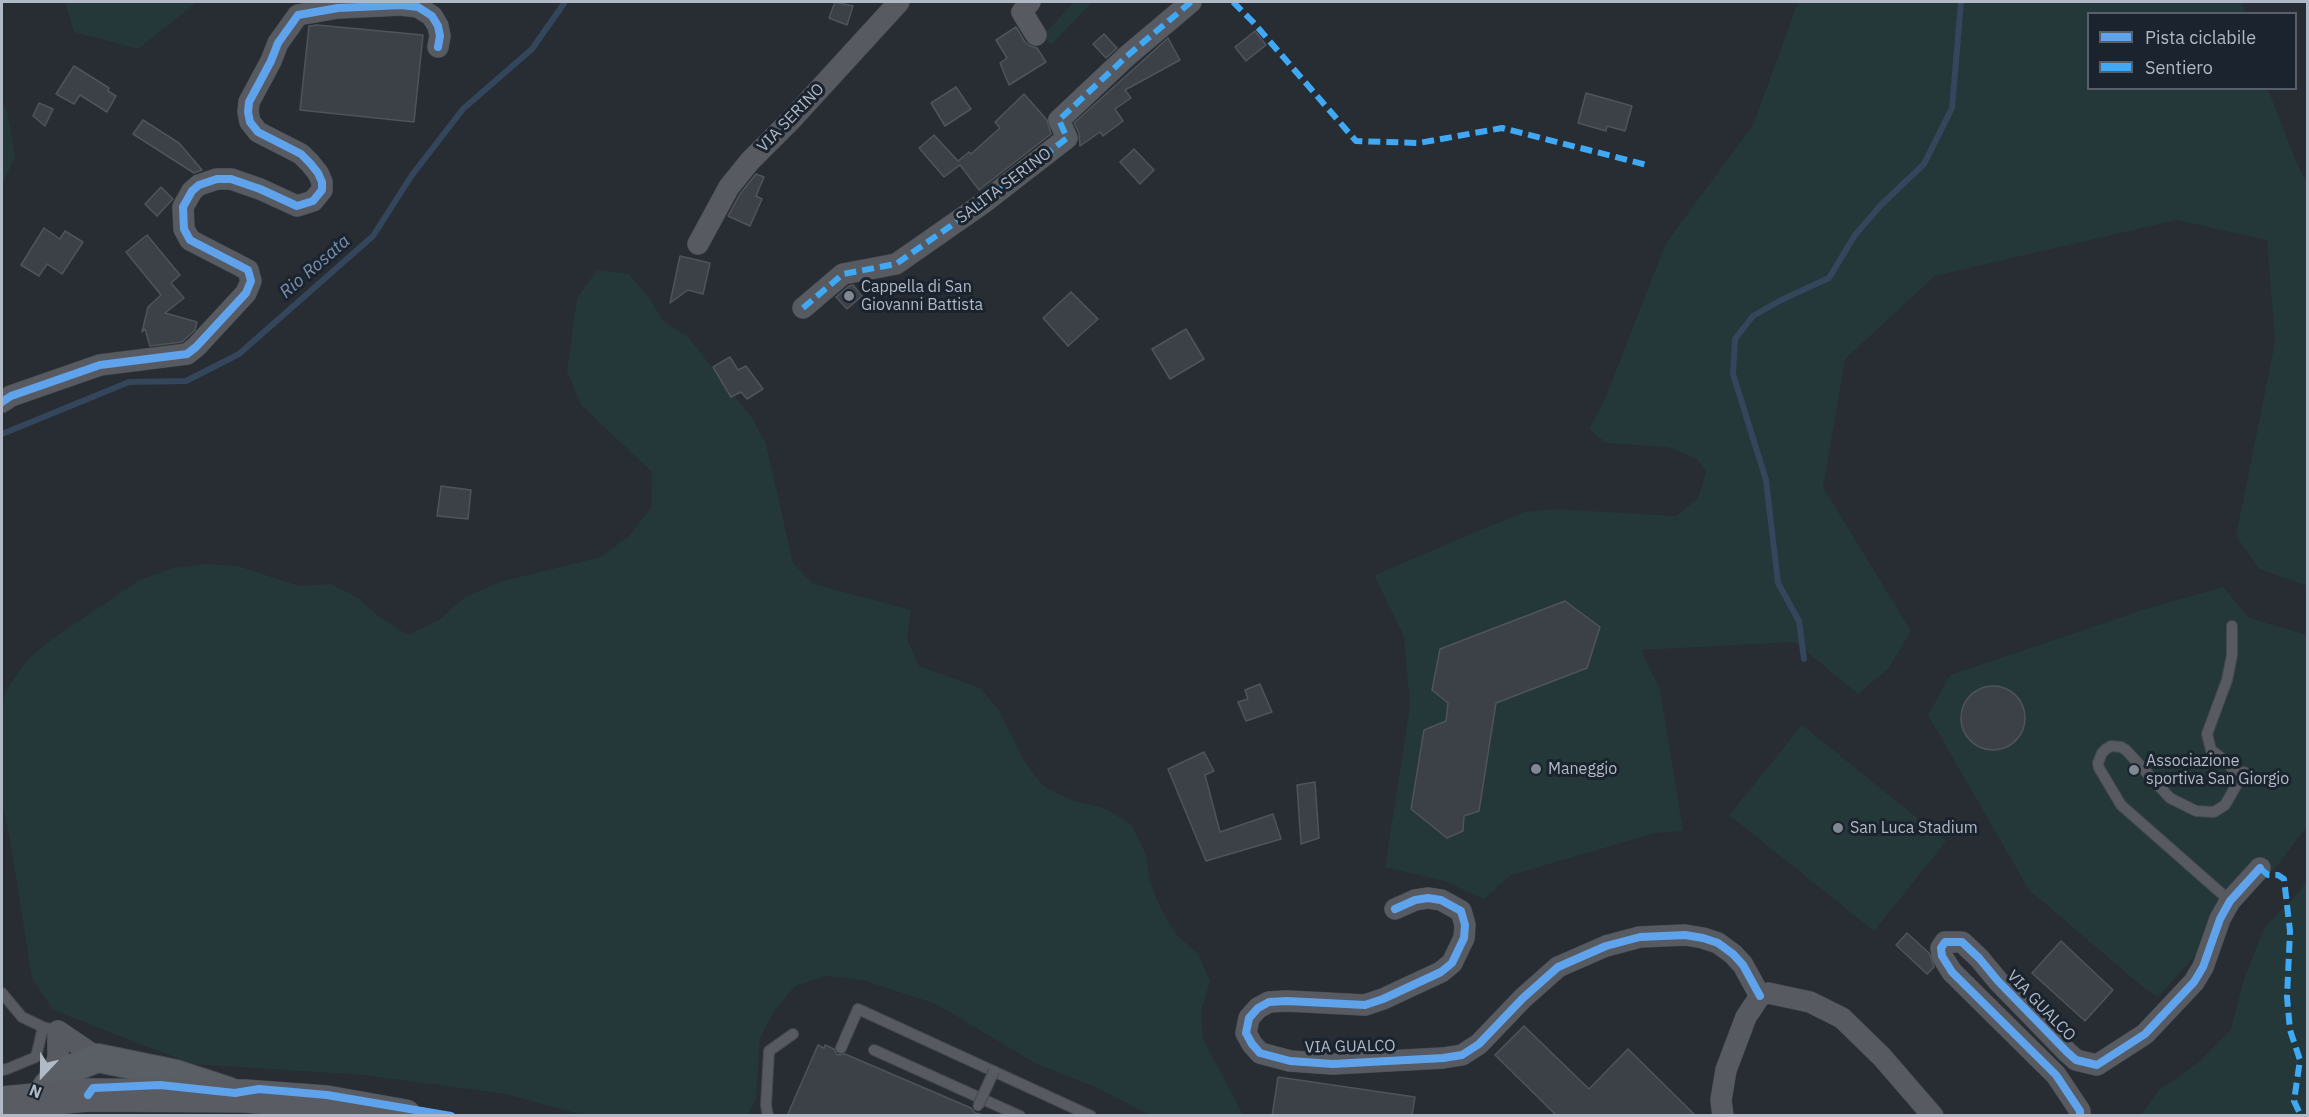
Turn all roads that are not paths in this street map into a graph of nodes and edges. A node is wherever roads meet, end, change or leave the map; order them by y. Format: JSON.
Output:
{"nodes":[{"id":1,"x":898,"y":2,"type":"edge"},
{"id":2,"x":1030,"y":2,"type":"edge"},
{"id":3,"x":1191,"y":2,"type":"edge"},
{"id":4,"x":1036,"y":35,"type":"dead end"},
{"id":5,"x":438,"y":47,"type":"dead end"},
{"id":6,"x":698,"y":244,"type":"dead end"},
{"id":7,"x":802,"y":308,"type":"dead end"},
{"id":8,"x":2,"y":402,"type":"edge"},
{"id":9,"x":2232,"y":626,"type":"dead end"},
{"id":10,"x":2259,"y":868,"type":"dead end"},
{"id":11,"x":2230,"y":902,"type":"junction"},
{"id":12,"x":1395,"y":909,"type":"dead end"},
{"id":13,"x":2,"y":993,"type":"edge"},
{"id":14,"x":1760,"y":996,"type":"junction"},
{"id":15,"x":50,"y":1029,"type":"junction"},
{"id":16,"x":793,"y":1034,"type":"dead end"},
{"id":17,"x":841,"y":1048,"type":"dead end"},
{"id":18,"x":874,"y":1050,"type":"dead end"},
{"id":19,"x":98,"y":1058,"type":"junction"},
{"id":20,"x":2,"y":1070,"type":"edge"},
{"id":21,"x":994,"y":1071,"type":"junction"},
{"id":22,"x":244,"y":1096,"type":"junction"},
{"id":23,"x":40,"y":1100,"type":"edge"},
{"id":24,"x":2,"y":1103,"type":"edge"},
{"id":25,"x":978,"y":1106,"type":"dead end"},
{"id":26,"x":405,"y":1116,"type":"edge"},
{"id":27,"x":768,"y":1116,"type":"edge"},
{"id":28,"x":1020,"y":1116,"type":"edge"},
{"id":29,"x":1091,"y":1116,"type":"edge"},
{"id":30,"x":1723,"y":1116,"type":"edge"},
{"id":31,"x":1933,"y":1116,"type":"edge"},
{"id":32,"x":2080,"y":1116,"type":"edge"}],
"edges":[{"from":1,"to":6,"type":"street","name":"VIA SERINO"},
{"from":2,"to":4,"type":"street"},
{"from":3,"to":7,"type":"street","name":"SALITA SERINO"},
{"from":5,"to":8,"type":"street"},
{"from":9,"to":11,"type":"lane"},
{"from":10,"to":11,"type":"street","name":"VIA GUALCO"},
{"from":11,"to":32,"type":"street","name":"VIA GUALCO"},
{"from":12,"to":14,"type":"street","name":"VIA GUALCO"},
{"from":13,"to":15,"type":"lane"},
{"from":14,"to":30,"type":"street"},
{"from":14,"to":31,"type":"street"},
{"from":15,"to":19,"type":"street"},
{"from":15,"to":20,"type":"lane"},
{"from":15,"to":23,"type":"street"},
{"from":16,"to":27,"type":"lane"},
{"from":17,"to":21,"type":"lane"},
{"from":18,"to":28,"type":"lane"},
{"from":19,"to":22,"type":"street"},
{"from":19,"to":23,"type":"street"},
{"from":21,"to":25,"type":"lane","bridge":true},
{"from":21,"to":29,"type":"lane"},
{"from":22,"to":23,"type":"main road"},
{"from":22,"to":26,"type":"main road"},
{"from":23,"to":24,"type":"main road"}]}
